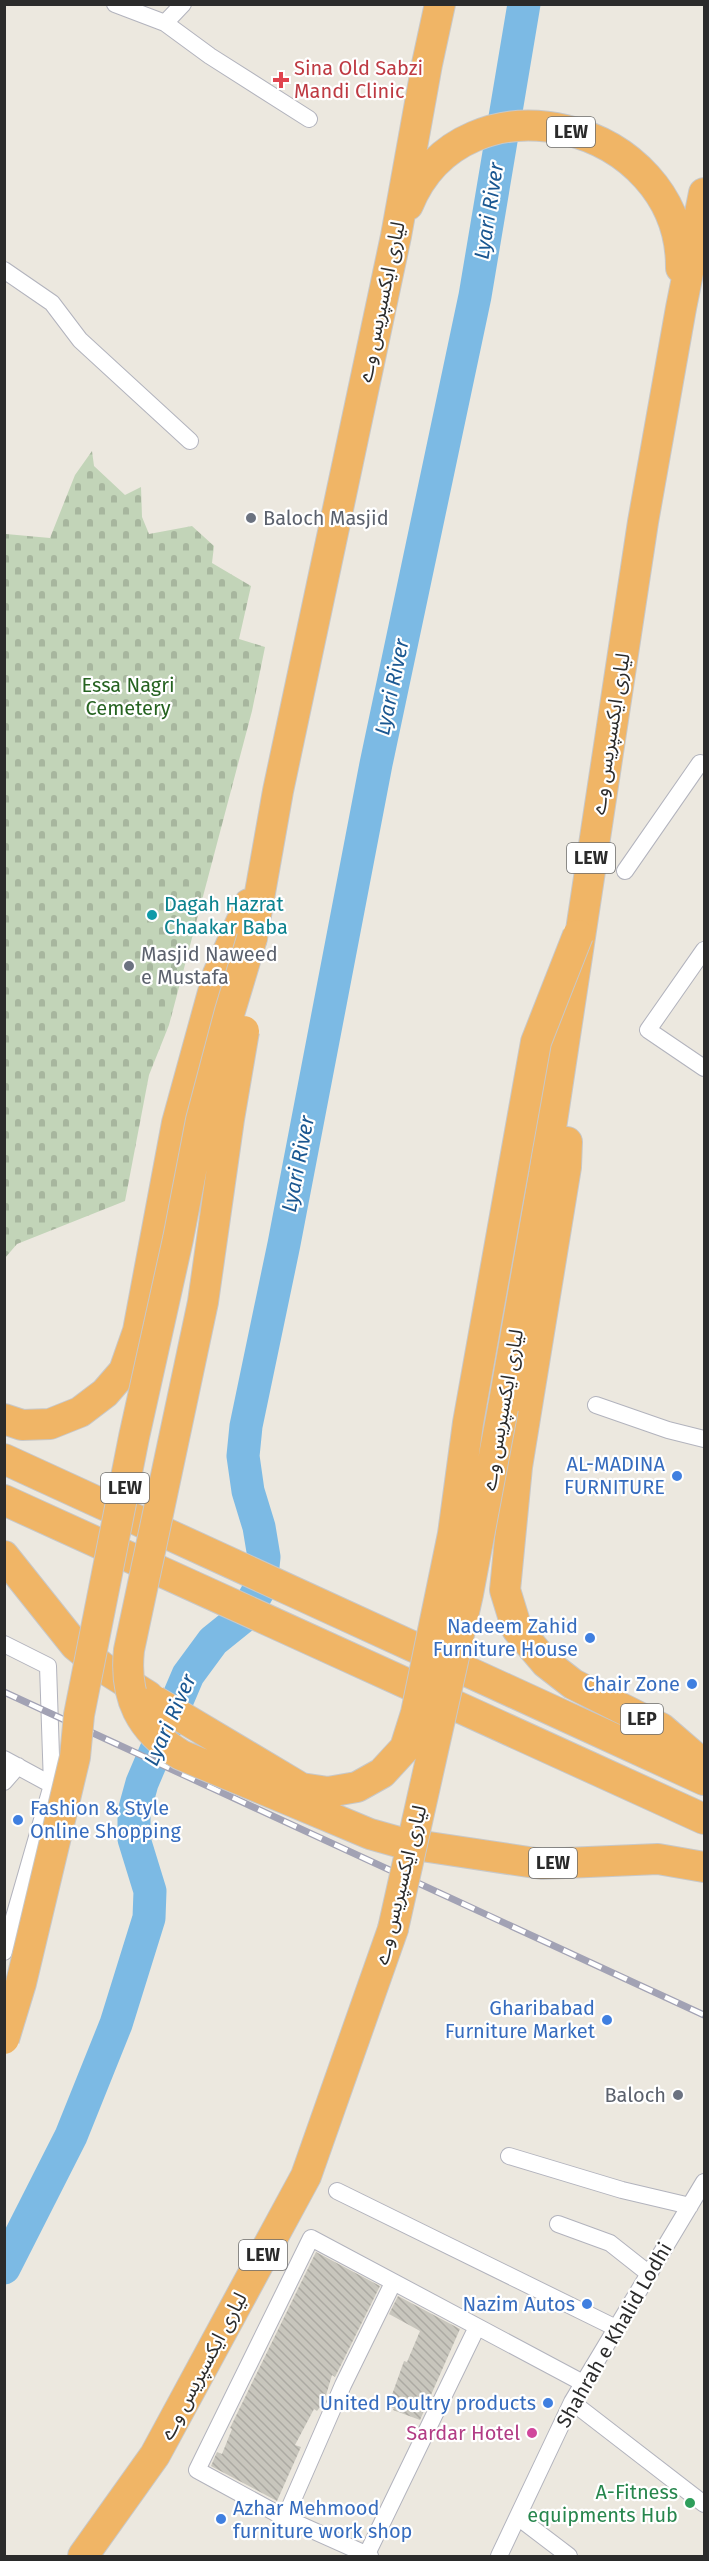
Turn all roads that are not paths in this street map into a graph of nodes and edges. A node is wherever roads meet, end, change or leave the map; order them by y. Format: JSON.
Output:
{"nodes":[{"id":1,"x":115,"y":4,"type":"edge"},
{"id":2,"x":183,"y":4,"type":"edge"},
{"id":3,"x":440,"y":4,"type":"edge"},
{"id":4,"x":165,"y":23,"type":"junction"},
{"id":5,"x":309,"y":119,"type":"dead end"},
{"id":6,"x":705,"y":193,"type":"edge"},
{"id":7,"x":396,"y":236,"type":"junction"},
{"id":8,"x":4,"y":270,"type":"edge"},
{"id":9,"x":681,"y":308,"type":"junction"},
{"id":10,"x":189,"y":441,"type":"dead end"},
{"id":11,"x":703,"y":762,"type":"edge"},
{"id":12,"x":624,"y":871,"type":"dead end"},
{"id":13,"x":262,"y":874,"type":"junction"},
{"id":14,"x":578,"y":936,"type":"junction"},
{"id":15,"x":252,"y":938,"type":"junction"},
{"id":16,"x":705,"y":950,"type":"edge"},
{"id":17,"x":705,"y":1068,"type":"edge"},
{"id":18,"x":596,"y":1405,"type":"dead end"},
{"id":19,"x":4,"y":1419,"type":"edge"},
{"id":20,"x":705,"y":1439,"type":"edge"},
{"id":21,"x":4,"y":1458,"type":"edge"},
{"id":22,"x":4,"y":1500,"type":"edge"},
{"id":23,"x":4,"y":1556,"type":"edge"},
{"id":24,"x":4,"y":1644,"type":"edge"},
{"id":25,"x":573,"y":1684,"type":"joint"},
{"id":26,"x":11,"y":1763,"type":"edge"},
{"id":27,"x":705,"y":1765,"type":"edge"},
{"id":28,"x":705,"y":1780,"type":"edge"},
{"id":29,"x":4,"y":1782,"type":"edge"},
{"id":30,"x":52,"y":1785,"type":"junction"},
{"id":31,"x":705,"y":1819,"type":"edge"},
{"id":32,"x":703,"y":1866,"type":"edge"},
{"id":33,"x":4,"y":1952,"type":"edge"},
{"id":34,"x":4,"y":2039,"type":"edge"},
{"id":35,"x":508,"y":2157,"type":"dead end"},
{"id":36,"x":705,"y":2182,"type":"edge"},
{"id":37,"x":337,"y":2191,"type":"dead end"},
{"id":38,"x":690,"y":2206,"type":"junction"},
{"id":39,"x":558,"y":2224,"type":"dead end"},
{"id":40,"x":648,"y":2273,"type":"junction"},
{"id":41,"x":393,"y":2283,"type":"junction"},
{"id":42,"x":477,"y":2327,"type":"junction"},
{"id":43,"x":616,"y":2328,"type":"junction"},
{"id":44,"x":583,"y":2383,"type":"junction"},
{"id":45,"x":572,"y":2402,"type":"junction"},
{"id":46,"x":705,"y":2504,"type":"edge"},
{"id":47,"x":285,"y":2517,"type":"junction"},
{"id":48,"x":519,"y":2518,"type":"junction"},
{"id":49,"x":368,"y":2555,"type":"edge"},
{"id":50,"x":83,"y":2556,"type":"edge"},
{"id":51,"x":499,"y":2556,"type":"edge"},
{"id":52,"x":569,"y":2556,"type":"edge"}],
"edges":[{"from":1,"to":4,"type":"street"},
{"from":2,"to":4,"type":"street"},
{"from":3,"to":7,"type":"highway","name":"لیاری ایکسپریس وے","number":"LEW"},
{"from":4,"to":5,"type":"street"},
{"from":6,"to":9,"type":"highway","name":"لیاری ایکسپریس وے","number":"LEW"},
{"from":7,"to":9,"type":"highway","number":"LEW"},
{"from":7,"to":13,"type":"highway","name":"لیاری ایکسپریس وے","number":"LEW"},
{"from":8,"to":10,"type":"street"},
{"from":9,"to":14,"type":"highway","name":"لیاری ایکسپریس وے","number":"LEW"},
{"from":11,"to":12,"type":"street"},
{"from":13,"to":15,"type":"highway","name":"لیاری ایکسپریس وے","number":"LEW"},
{"from":13,"to":19,"type":"highway","number":"LEW"},
{"from":14,"to":23,"type":"highway","number":"LEW","bridge":true},
{"from":14,"to":25,"type":"highway","number":"LEW"},
{"from":14,"to":50,"type":"highway","name":"لیاری ایکسپریس وے","number":"LEW","bridge":true},
{"from":15,"to":32,"type":"highway","number":"LEW","bridge":true},
{"from":15,"to":34,"type":"highway","name":"لیاری ایکسپریس وے","number":"LEW","bridge":true},
{"from":16,"to":17,"type":"street"},
{"from":18,"to":20,"type":"street"},
{"from":21,"to":28,"type":"highway"},
{"from":22,"to":31,"type":"highway"},
{"from":24,"to":30,"type":"street"},
{"from":25,"to":27,"type":"highway","number":"LEP"},
{"from":26,"to":29,"type":"street"},
{"from":26,"to":30,"type":"street"},
{"from":30,"to":33,"type":"street"},
{"from":35,"to":38,"type":"street"},
{"from":36,"to":38,"type":"street","name":"Shahrah e Khalid Lodhi"},
{"from":37,"to":43,"type":"street"},
{"from":38,"to":40,"type":"street","name":"Shahrah e Khalid Lodhi"},
{"from":39,"to":40,"type":"street"},
{"from":40,"to":43,"type":"street","name":"Shahrah e Khalid Lodhi"},
{"from":41,"to":42,"type":"street"},
{"from":41,"to":47,"type":"street"},
{"from":41,"to":47,"type":"street"},
{"from":42,"to":44,"type":"street"},
{"from":42,"to":49,"type":"street"},
{"from":43,"to":44,"type":"street","name":"Shahrah e Khalid Lodhi"},
{"from":44,"to":45,"type":"street","name":"Shahrah e Khalid Lodhi"},
{"from":45,"to":46,"type":"street"},
{"from":45,"to":48,"type":"street","name":"Shahrah e Khalid Lodhi"},
{"from":47,"to":49,"type":"street"},
{"from":48,"to":51,"type":"street","name":"Shahrah e Khalid Lodhi"},
{"from":48,"to":52,"type":"street"}]}
